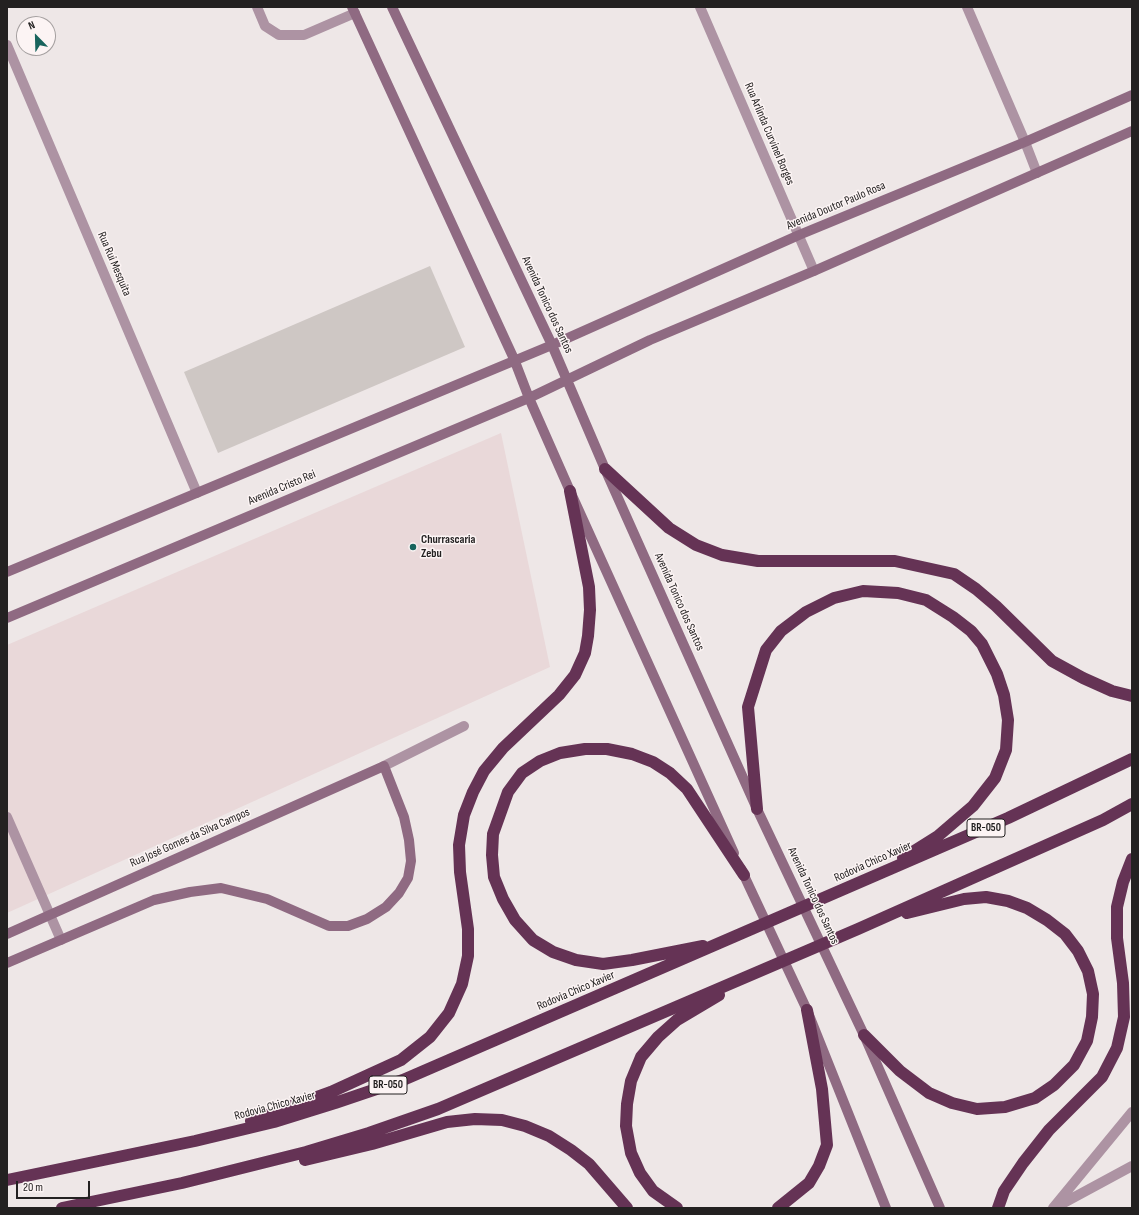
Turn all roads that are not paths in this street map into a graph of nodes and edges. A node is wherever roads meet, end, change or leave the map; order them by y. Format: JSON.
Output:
{"nodes":[{"id":1,"x":257,"y":7,"type":"edge"},
{"id":2,"x":392,"y":7,"type":"edge"},
{"id":3,"x":700,"y":7,"type":"edge"},
{"id":4,"x":967,"y":7,"type":"edge"},
{"id":5,"x":353,"y":10,"type":"edge"},
{"id":6,"x":7,"y":46,"type":"edge"},
{"id":7,"x":1132,"y":94,"type":"edge"},
{"id":8,"x":1132,"y":131,"type":"edge"},
{"id":9,"x":1025,"y":142,"type":"junction"},
{"id":10,"x":1037,"y":173,"type":"junction"},
{"id":11,"x":799,"y":235,"type":"junction"},
{"id":12,"x":814,"y":271,"type":"junction"},
{"id":13,"x":552,"y":345,"type":"junction"},
{"id":14,"x":514,"y":359,"type":"junction"},
{"id":15,"x":568,"y":381,"type":"junction"},
{"id":16,"x":529,"y":398,"type":"junction"},
{"id":17,"x":605,"y":469,"type":"junction"},
{"id":18,"x":570,"y":492,"type":"junction"},
{"id":19,"x":197,"y":493,"type":"junction"},
{"id":20,"x":7,"y":572,"type":"edge"},
{"id":21,"x":7,"y":618,"type":"edge"},
{"id":22,"x":1132,"y":696,"type":"edge"},
{"id":23,"x":464,"y":726,"type":"dead end"},
{"id":24,"x":1132,"y":759,"type":"edge"},
{"id":25,"x":384,"y":766,"type":"junction"},
{"id":26,"x":1132,"y":804,"type":"edge"},
{"id":27,"x":757,"y":809,"type":"junction"},
{"id":28,"x":7,"y":817,"type":"edge"},
{"id":29,"x":1132,"y":859,"type":"edge"},
{"id":30,"x":744,"y":875,"type":"junction"},
{"id":31,"x":853,"y":886,"type":"junction"},
{"id":32,"x":50,"y":915,"type":"junction"},
{"id":33,"x":877,"y":920,"type":"junction"},
{"id":34,"x":7,"y":934,"type":"edge"},
{"id":35,"x":61,"y":940,"type":"junction"},
{"id":36,"x":727,"y":941,"type":"junction"},
{"id":37,"x":7,"y":963,"type":"edge"},
{"id":38,"x":763,"y":970,"type":"junction"},
{"id":39,"x":807,"y":1010,"type":"junction"},
{"id":40,"x":864,"y":1035,"type":"junction"},
{"id":41,"x":1132,"y":1112,"type":"edge"},
{"id":42,"x":195,"y":1141,"type":"junction"},
{"id":43,"x":1132,"y":1166,"type":"edge"},
{"id":44,"x":7,"y":1180,"type":"edge"},
{"id":45,"x":182,"y":1183,"type":"junction"},
{"id":46,"x":62,"y":1208,"type":"edge"},
{"id":47,"x":627,"y":1208,"type":"edge"},
{"id":48,"x":677,"y":1208,"type":"edge"},
{"id":49,"x":778,"y":1208,"type":"edge"},
{"id":50,"x":886,"y":1208,"type":"edge"},
{"id":51,"x":940,"y":1208,"type":"edge"},
{"id":52,"x":998,"y":1208,"type":"edge"},
{"id":53,"x":1054,"y":1208,"type":"edge"}],
"edges":[{"from":1,"to":5,"type":"street"},
{"from":2,"to":13,"type":"street","name":"Avenida Tonico dos Santos"},
{"from":3,"to":11,"type":"street","name":"Rua Arlinda Curvinel Borges"},
{"from":4,"to":9,"type":"street"},
{"from":5,"to":14,"type":"street"},
{"from":6,"to":19,"type":"street","name":"Rua Rui Mesquita"},
{"from":7,"to":9,"type":"street","name":"Avenida Doutor Paulo Rosa"},
{"from":8,"to":10,"type":"street"},
{"from":9,"to":10,"type":"street"},
{"from":9,"to":11,"type":"street","name":"Avenida Doutor Paulo Rosa"},
{"from":10,"to":12,"type":"street"},
{"from":11,"to":12,"type":"street","name":"Rua Arlinda Curvinel Borges"},
{"from":11,"to":13,"type":"street","name":"Avenida Doutor Paulo Rosa"},
{"from":12,"to":15,"type":"street"},
{"from":13,"to":14,"type":"street"},
{"from":13,"to":15,"type":"street","name":"Avenida Tonico dos Santos"},
{"from":14,"to":16,"type":"street"},
{"from":14,"to":19,"type":"street"},
{"from":15,"to":16,"type":"street","name":"Avenida Cristo Rei"},
{"from":15,"to":17,"type":"street","name":"Avenida Tonico dos Santos"},
{"from":16,"to":18,"type":"street"},
{"from":16,"to":21,"type":"street","name":"Avenida Cristo Rei"},
{"from":17,"to":22,"type":"highway"},
{"from":17,"to":27,"type":"street","name":"Avenida Tonico dos Santos"},
{"from":18,"to":30,"type":"street"},
{"from":18,"to":42,"type":"highway"},
{"from":19,"to":20,"type":"street"},
{"from":23,"to":25,"type":"street"},
{"from":24,"to":31,"type":"highway","name":"Rodovia Chico Xavier","number":"BR-050"},
{"from":25,"to":32,"type":"street","name":"Rua José Gomes da Silva Campos"},
{"from":25,"to":35,"type":"street"},
{"from":26,"to":33,"type":"highway"},
{"from":27,"to":31,"type":"highway"},
{"from":27,"to":40,"type":"street","name":"Avenida Tonico dos Santos"},
{"from":28,"to":32,"type":"street"},
{"from":29,"to":52,"type":"highway"},
{"from":30,"to":36,"type":"highway"},
{"from":30,"to":39,"type":"street"},
{"from":31,"to":36,"type":"highway","name":"Rodovia Chico Xavier","number":"BR-050"},
{"from":32,"to":34,"type":"street","name":"Rua José Gomes da Silva Campos"},
{"from":32,"to":35,"type":"street"},
{"from":33,"to":38,"type":"highway"},
{"from":33,"to":40,"type":"highway"},
{"from":35,"to":37,"type":"street"},
{"from":36,"to":42,"type":"highway","name":"Rodovia Chico Xavier","number":"BR-050"},
{"from":38,"to":45,"type":"highway"},
{"from":38,"to":48,"type":"highway"},
{"from":39,"to":49,"type":"highway"},
{"from":39,"to":50,"type":"street"},
{"from":40,"to":51,"type":"street","name":"Avenida Tonico dos Santos"},
{"from":41,"to":53,"type":"street"},
{"from":42,"to":44,"type":"highway","name":"Rodovia Chico Xavier","number":"BR-050"},
{"from":43,"to":53,"type":"street"},
{"from":45,"to":46,"type":"highway"},
{"from":45,"to":47,"type":"highway"}]}
